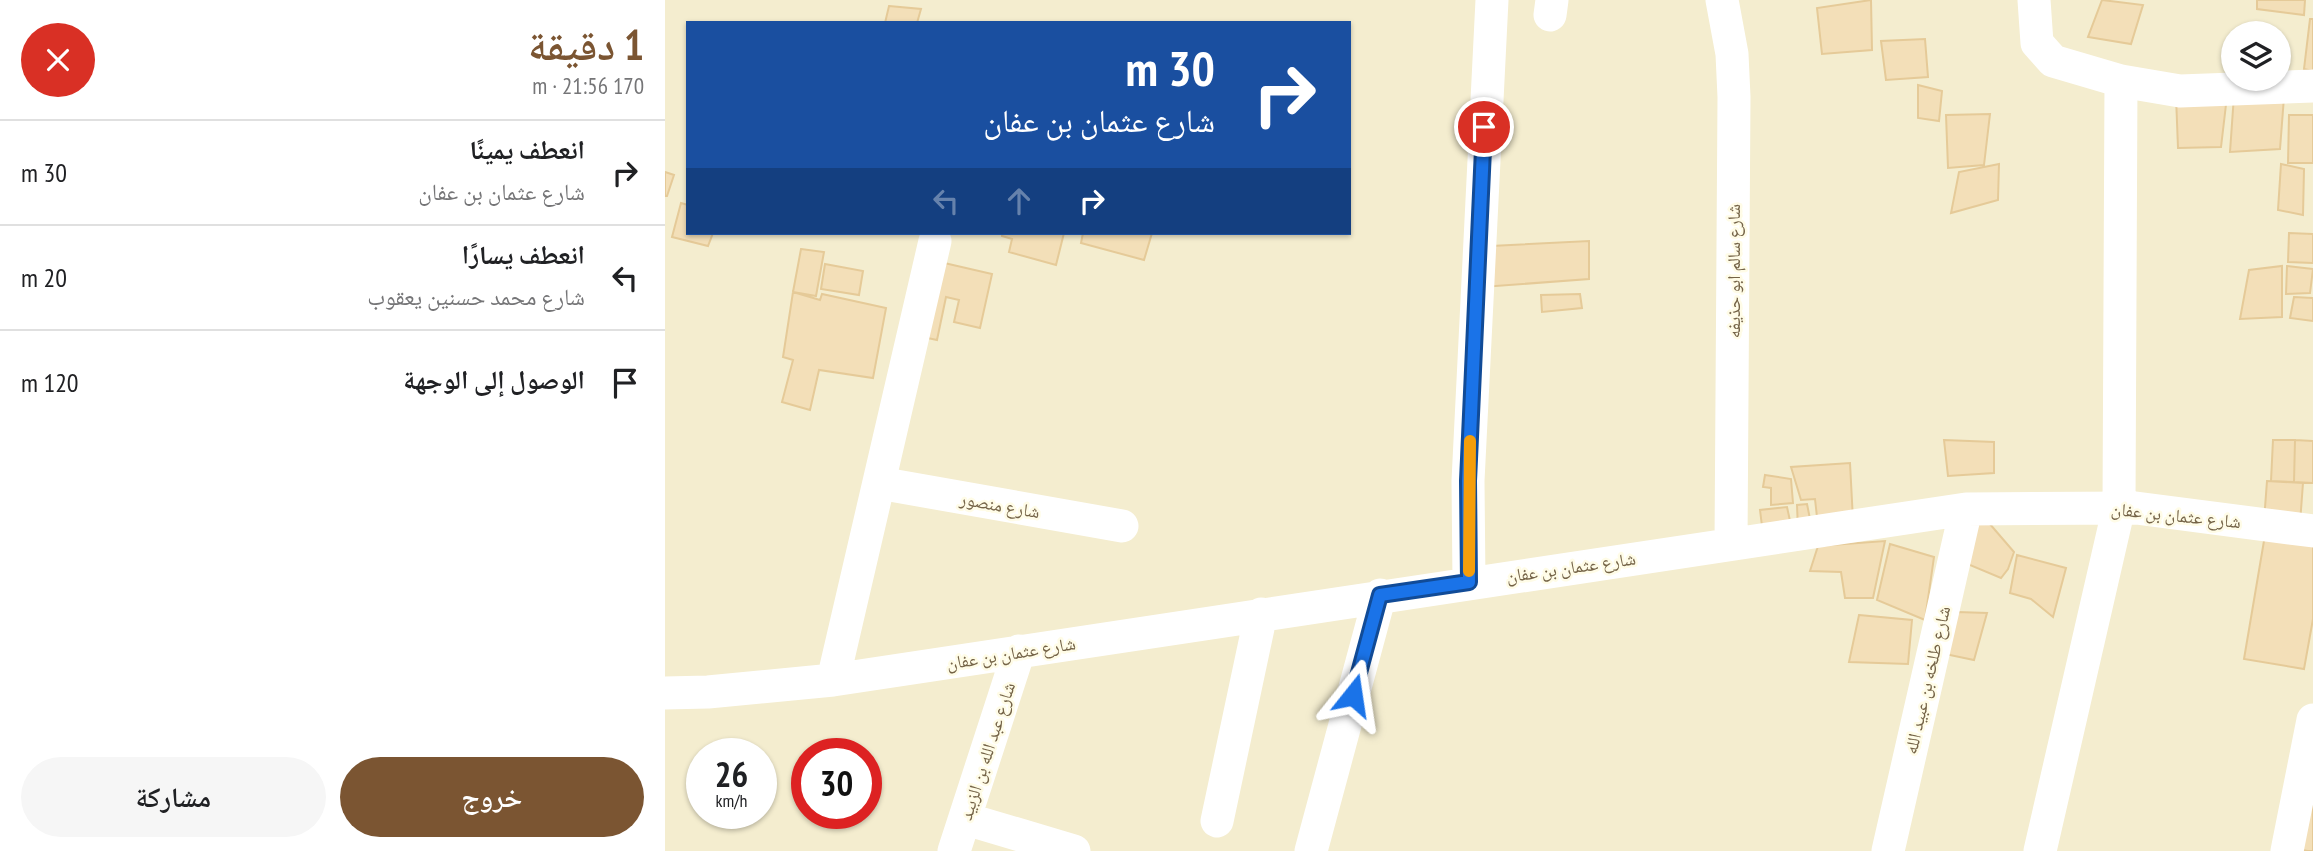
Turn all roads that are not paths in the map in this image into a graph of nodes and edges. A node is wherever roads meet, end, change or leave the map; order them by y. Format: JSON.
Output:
{"nodes":[{"id":1,"x":1492,"y":0,"type":"edge"},
{"id":2,"x":1722,"y":0,"type":"edge"},
{"id":3,"x":2034,"y":0,"type":"edge"},
{"id":4,"x":2122,"y":81,"type":"junction"},
{"id":5,"x":2313,"y":86,"type":"edge"},
{"id":6,"x":935,"y":242,"type":"dead end"},
{"id":7,"x":879,"y":483,"type":"junction"},
{"id":8,"x":2119,"y":507,"type":"junction"},
{"id":9,"x":1966,"y":509,"type":"junction"},
{"id":10,"x":1122,"y":526,"type":"dead end"},
{"id":11,"x":2313,"y":531,"type":"edge"},
{"id":12,"x":1731,"y":544,"type":"junction"},
{"id":13,"x":1469,"y":582,"type":"junction"},
{"id":14,"x":1380,"y":595,"type":"junction"},
{"id":15,"x":1261,"y":614,"type":"junction"},
{"id":16,"x":1019,"y":651,"type":"junction"},
{"id":17,"x":833,"y":680,"type":"junction"},
{"id":18,"x":665,"y":693,"type":"edge"},
{"id":19,"x":2313,"y":720,"type":"edge"},
{"id":20,"x":966,"y":819,"type":"junction"},
{"id":21,"x":1217,"y":821,"type":"dead end"},
{"id":22,"x":954,"y":851,"type":"edge"},
{"id":23,"x":1074,"y":851,"type":"edge"},
{"id":24,"x":1311,"y":851,"type":"edge"},
{"id":25,"x":1888,"y":851,"type":"edge"},
{"id":26,"x":2039,"y":851,"type":"edge"},
{"id":27,"x":2287,"y":851,"type":"edge"}],
"edges":[{"from":1,"to":13,"type":"street"},
{"from":2,"to":12,"type":"street","name":"شارع سالم ابو حذيفه"},
{"from":3,"to":4,"type":"street"},
{"from":4,"to":5,"type":"street"},
{"from":4,"to":8,"type":"street"},
{"from":6,"to":7,"type":"street"},
{"from":7,"to":10,"type":"street","name":"شارع منصور"},
{"from":7,"to":17,"type":"street"},
{"from":8,"to":9,"type":"street","name":"شارع عثمان بن عفان"},
{"from":8,"to":11,"type":"street","name":"شارع عثمان بن عفان"},
{"from":8,"to":26,"type":"street"},
{"from":9,"to":12,"type":"street","name":"شارع عثمان بن عفان"},
{"from":9,"to":25,"type":"street","name":"شارع طلخه بن عبيد الله"},
{"from":12,"to":13,"type":"street","name":"شارع عثمان بن عفان"},
{"from":13,"to":14,"type":"street","name":"شارع عثمان بن عفان"},
{"from":14,"to":15,"type":"street","name":"شارع عثمان بن عفان"},
{"from":14,"to":24,"type":"street"},
{"from":15,"to":16,"type":"street","name":"شارع عثمان بن عفان"},
{"from":15,"to":21,"type":"street"},
{"from":16,"to":17,"type":"street","name":"شارع عثمان بن عفان"},
{"from":16,"to":20,"type":"street","name":"شارع عبد الله بن الزبيد"},
{"from":17,"to":18,"type":"street","name":"شارع عثمان بن عفان"},
{"from":19,"to":27,"type":"street"},
{"from":20,"to":22,"type":"street","name":"شارع عبد الله بن الزبيد"},
{"from":20,"to":23,"type":"street"}]}
